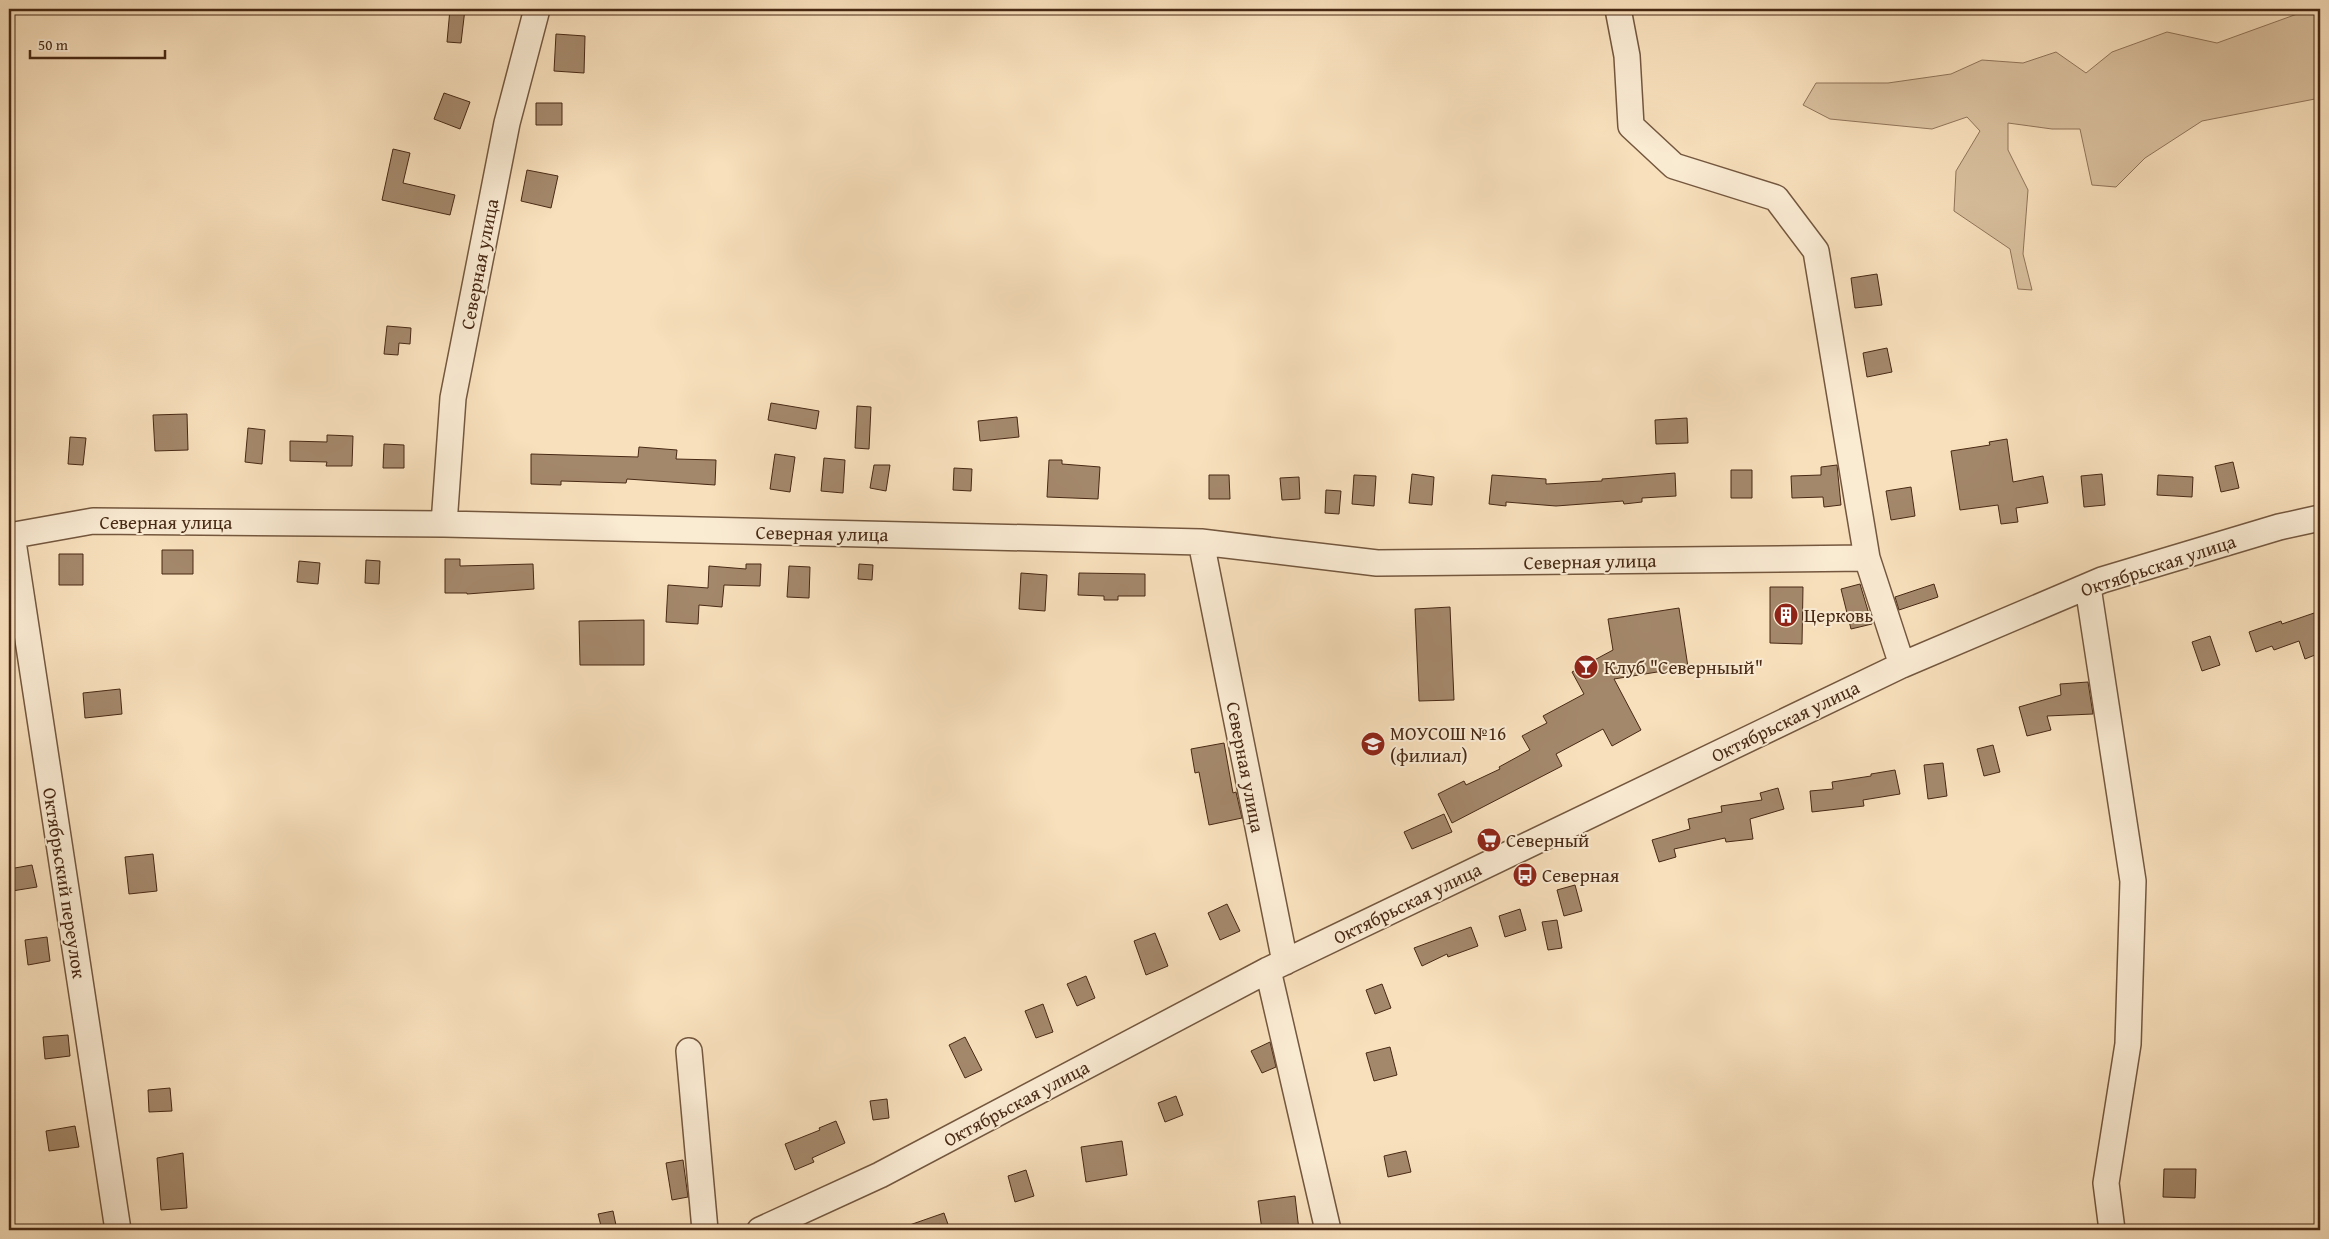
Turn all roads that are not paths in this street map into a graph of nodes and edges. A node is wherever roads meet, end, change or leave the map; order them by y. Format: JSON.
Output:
{"nodes":[{"id":1,"x":538,"y":9,"type":"edge"},
{"id":2,"x":1618,"y":9,"type":"edge"},
{"id":3,"x":2320,"y":518,"type":"edge"},
{"id":4,"x":444,"y":524,"type":"junction"},
{"id":5,"x":10,"y":535,"type":"edge"},
{"id":6,"x":1201,"y":542,"type":"junction"},
{"id":7,"x":1867,"y":558,"type":"junction"},
{"id":8,"x":2088,"y":586,"type":"junction"},
{"id":9,"x":1902,"y":665,"type":"junction"},
{"id":10,"x":1277,"y":966,"type":"junction"},
{"id":11,"x":689,"y":1051,"type":"dead end"},
{"id":12,"x":118,"y":1230,"type":"edge"},
{"id":13,"x":705,"y":1230,"type":"edge"},
{"id":14,"x":760,"y":1230,"type":"edge"},
{"id":15,"x":1328,"y":1230,"type":"edge"},
{"id":16,"x":2112,"y":1230,"type":"edge"}],
"edges":[{"from":1,"to":4,"type":"street","name":"Северная улица"},
{"from":2,"to":7,"type":"street"},
{"from":3,"to":8,"type":"street","name":"Октябрьская улица"},
{"from":4,"to":5,"type":"street","name":"Северная улица"},
{"from":4,"to":6,"type":"street","name":"Северная улица"},
{"from":5,"to":12,"type":"street","name":"Октябрьский переулок"},
{"from":6,"to":7,"type":"street","name":"Северная улица"},
{"from":6,"to":10,"type":"street","name":"Северная улица"},
{"from":7,"to":9,"type":"street"},
{"from":8,"to":9,"type":"street","name":"Октябрьская улица"},
{"from":8,"to":16,"type":"street"},
{"from":9,"to":10,"type":"street","name":"Октябрьская улица"},
{"from":10,"to":14,"type":"street","name":"Октябрьская улица"},
{"from":10,"to":15,"type":"street"},
{"from":11,"to":13,"type":"street"}]}
